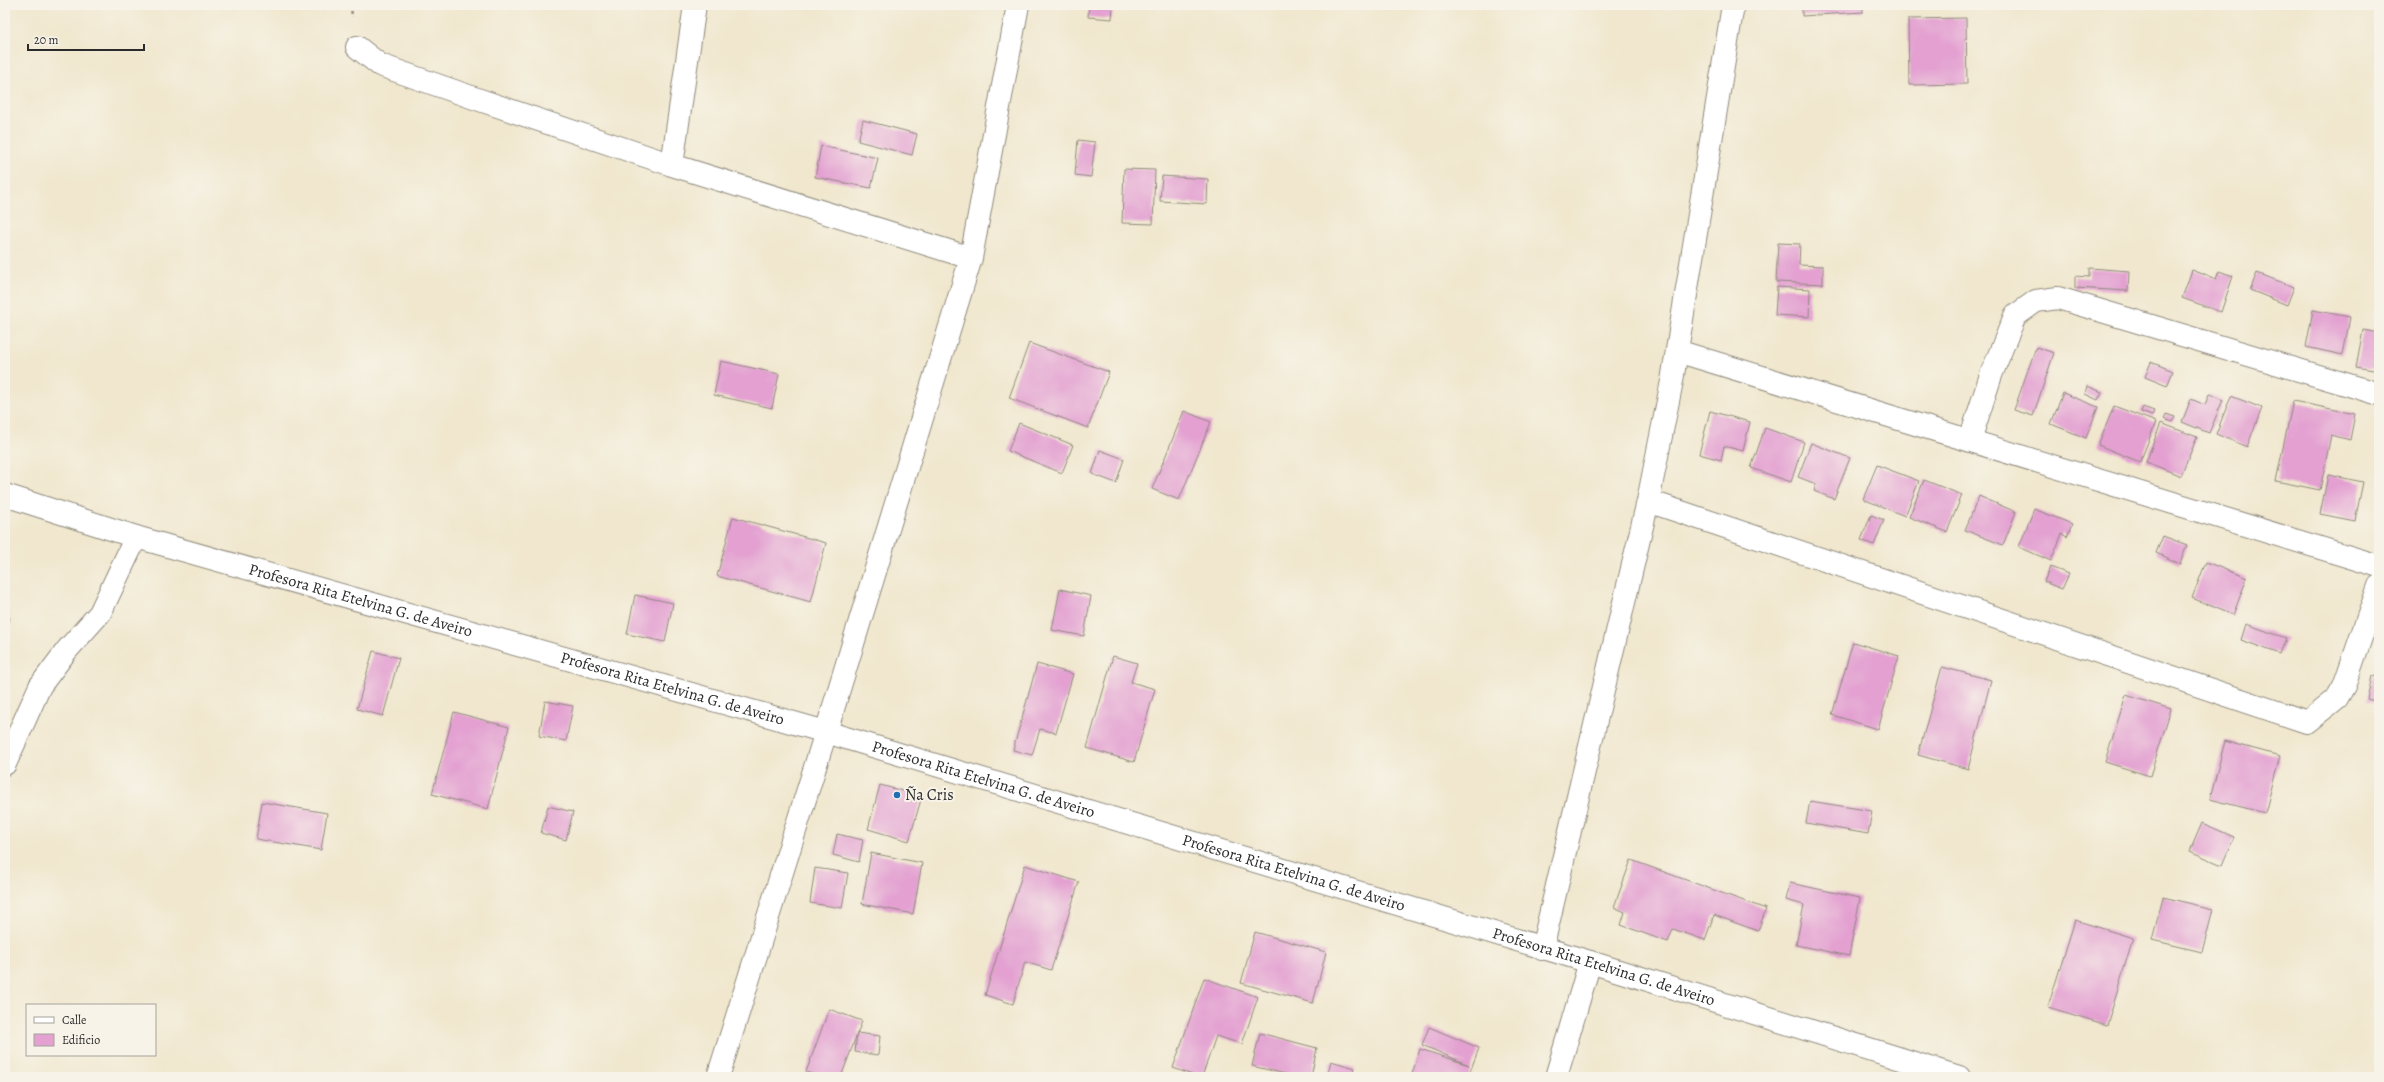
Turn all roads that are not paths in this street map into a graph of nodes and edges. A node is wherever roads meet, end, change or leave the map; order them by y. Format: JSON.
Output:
{"nodes":[{"id":1,"x":695,"y":5,"type":"edge"},
{"id":2,"x":1018,"y":5,"type":"edge"},
{"id":3,"x":1733,"y":5,"type":"edge"},
{"id":4,"x":357,"y":47,"type":"dead end"},
{"id":5,"x":672,"y":165,"type":"junction"},
{"id":6,"x":971,"y":258,"type":"junction"},
{"id":7,"x":1677,"y":351,"type":"junction"},
{"id":8,"x":2379,"y":394,"type":"edge"},
{"id":9,"x":1970,"y":440,"type":"junction"},
{"id":10,"x":5,"y":496,"type":"edge"},
{"id":11,"x":1648,"y":501,"type":"junction"},
{"id":12,"x":136,"y":537,"type":"junction"},
{"id":13,"x":2379,"y":566,"type":"edge"},
{"id":14,"x":2379,"y":586,"type":"edge"},
{"id":15,"x":826,"y":732,"type":"junction"},
{"id":16,"x":5,"y":764,"type":"edge"},
{"id":17,"x":1542,"y":949,"type":"junction"},
{"id":18,"x":1590,"y":962,"type":"junction"},
{"id":19,"x":1914,"y":1070,"type":"edge"},
{"id":20,"x":718,"y":1077,"type":"edge"},
{"id":21,"x":1556,"y":1077,"type":"edge"},
{"id":22,"x":1959,"y":1077,"type":"edge"}],
"edges":[{"from":1,"to":5,"type":"street"},
{"from":2,"to":6,"type":"street"},
{"from":3,"to":7,"type":"street"},
{"from":4,"to":5,"type":"street"},
{"from":5,"to":6,"type":"street"},
{"from":6,"to":15,"type":"street"},
{"from":7,"to":9,"type":"street"},
{"from":7,"to":11,"type":"street"},
{"from":8,"to":9,"type":"street"},
{"from":9,"to":13,"type":"street"},
{"from":10,"to":12,"type":"street","name":"Profesora Rita Etelvina G. de Aveiro"},
{"from":11,"to":14,"type":"street"},
{"from":11,"to":17,"type":"street"},
{"from":12,"to":15,"type":"street","name":"Profesora Rita Etelvina G. de Aveiro"},
{"from":12,"to":16,"type":"street"},
{"from":15,"to":17,"type":"street","name":"Profesora Rita Etelvina G. de Aveiro"},
{"from":15,"to":20,"type":"street"},
{"from":17,"to":18,"type":"street","name":"Profesora Rita Etelvina G. de Aveiro"},
{"from":18,"to":19,"type":"street","name":"Profesora Rita Etelvina G. de Aveiro"},
{"from":18,"to":21,"type":"street"},
{"from":19,"to":22,"type":"street","name":"Profesora Rita Etelvina G. de Aveiro"}]}
